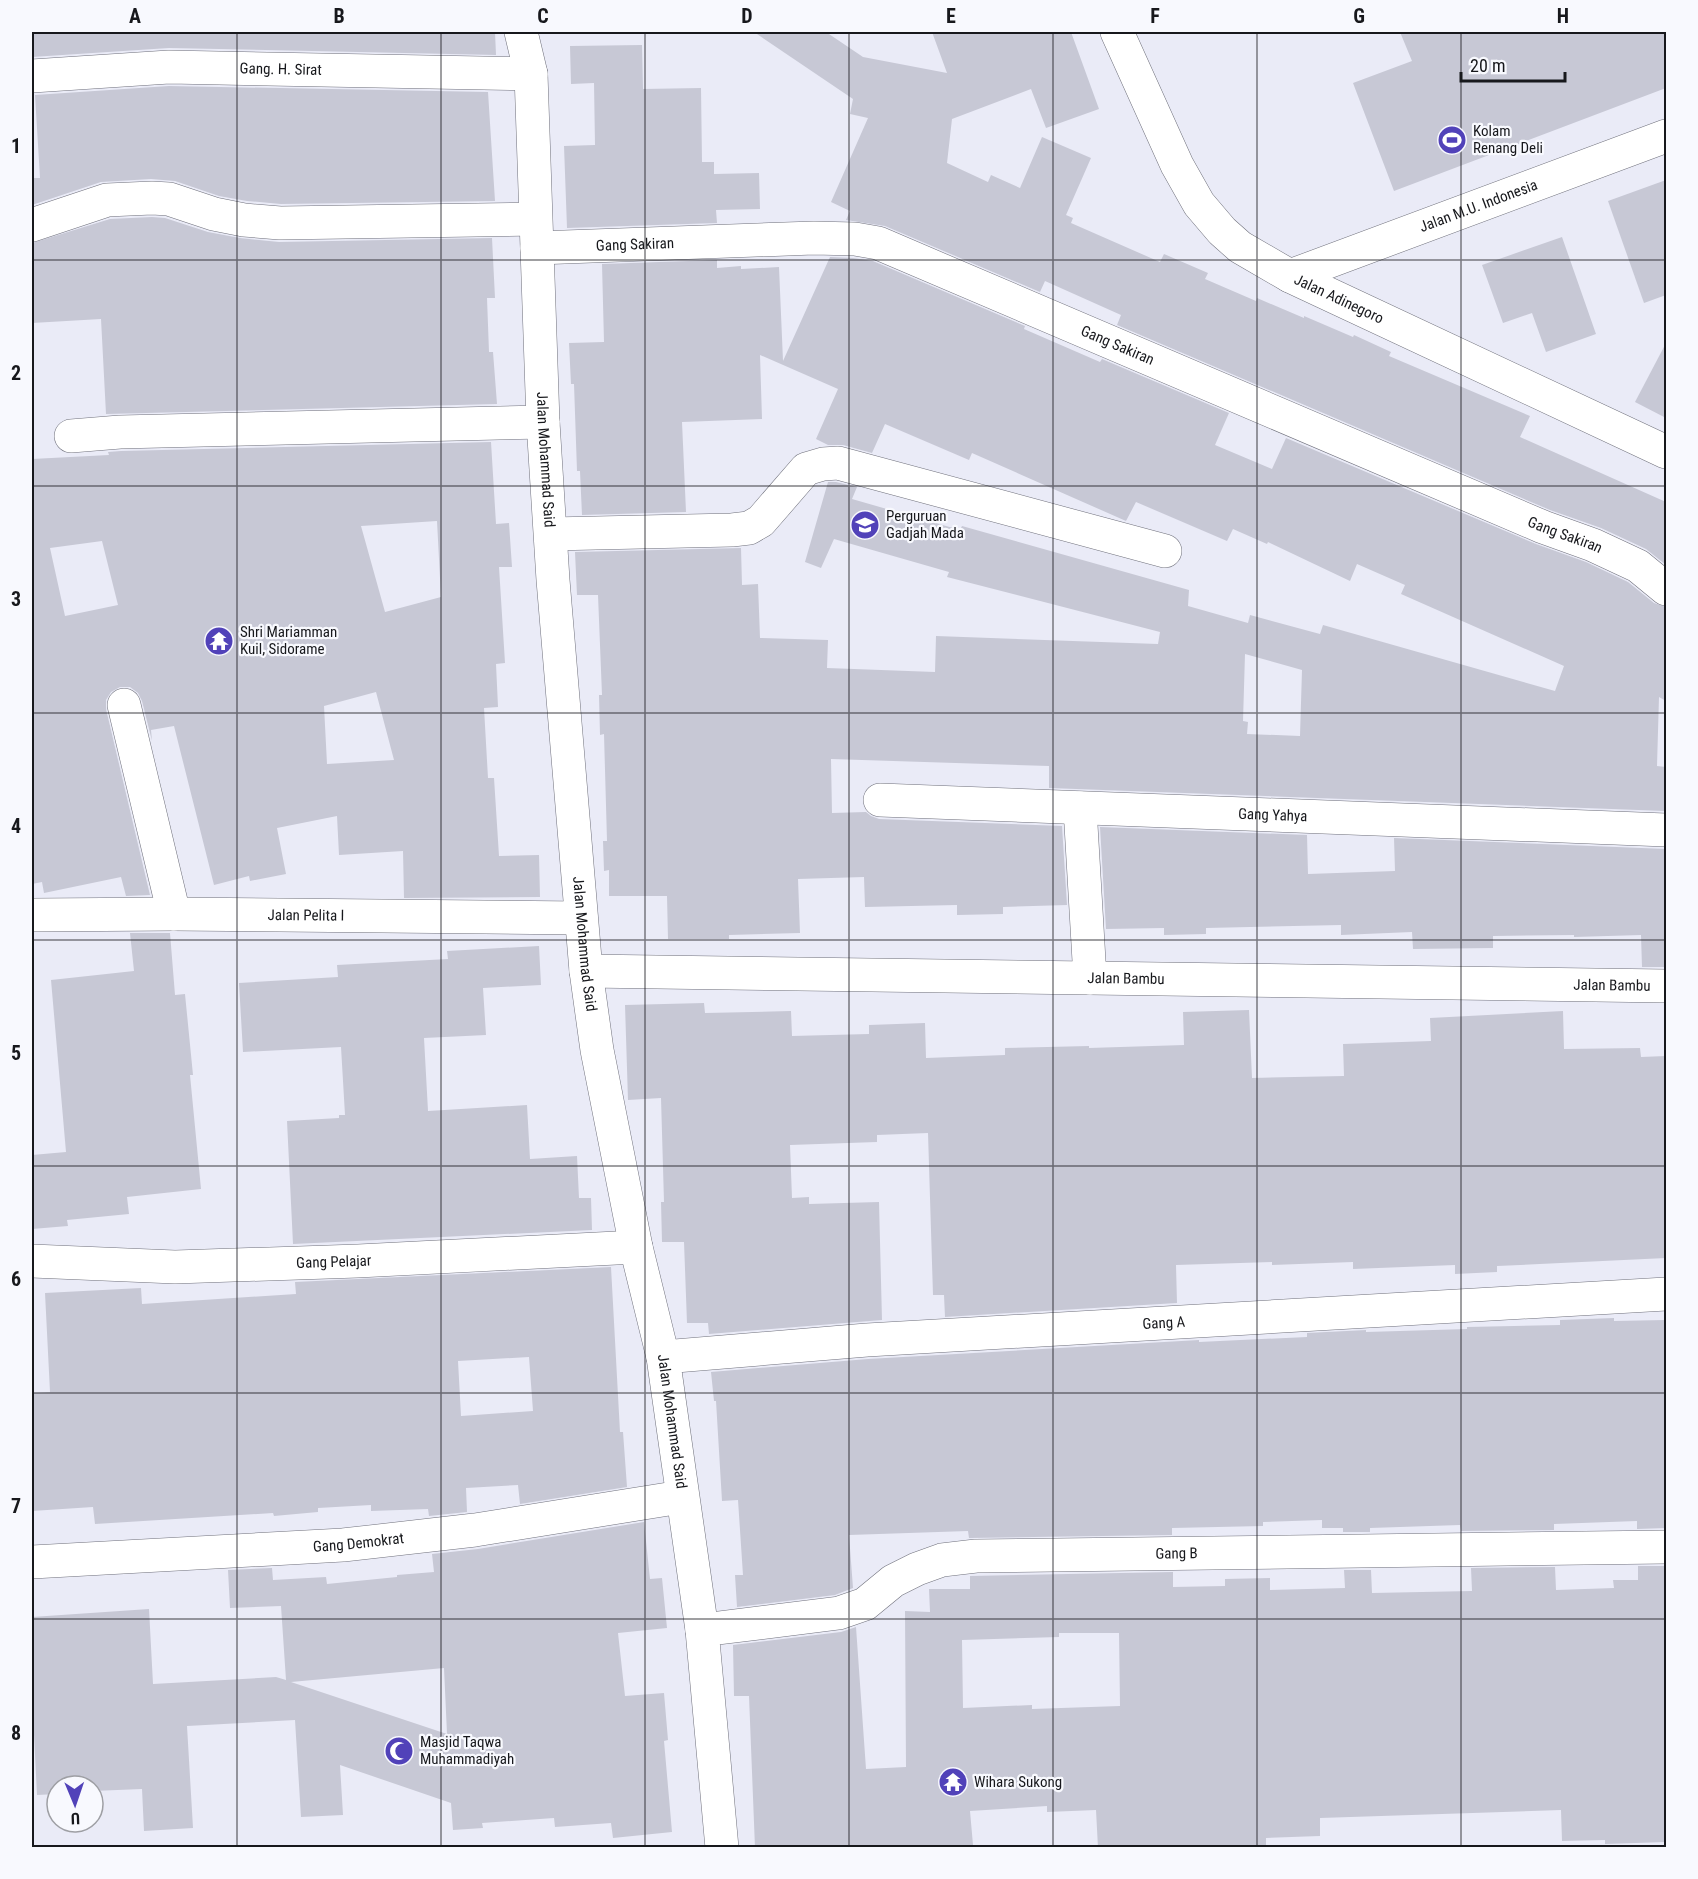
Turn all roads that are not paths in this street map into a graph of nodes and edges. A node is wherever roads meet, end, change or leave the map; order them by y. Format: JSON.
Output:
{"nodes":[{"id":1,"x":521,"y":32,"type":"edge"},
{"id":2,"x":1117,"y":32,"type":"edge"},
{"id":3,"x":531,"y":74,"type":"junction"},
{"id":4,"x":32,"y":76,"type":"edge"},
{"id":5,"x":1666,"y":136,"type":"edge"},
{"id":6,"x":32,"y":225,"type":"edge"},
{"id":7,"x":536,"y":234,"type":"junction"},
{"id":8,"x":1290,"y":276,"type":"junction"},
{"id":9,"x":543,"y":422,"type":"junction"},
{"id":10,"x":71,"y":436,"type":"dead end"},
{"id":11,"x":1666,"y":452,"type":"edge"},
{"id":12,"x":551,"y":534,"type":"junction"},
{"id":13,"x":1166,"y":551,"type":"dead end"},
{"id":14,"x":1666,"y":589,"type":"edge"},
{"id":15,"x":124,"y":705,"type":"dead end"},
{"id":16,"x":880,"y":800,"type":"dead end"},
{"id":17,"x":1080,"y":808,"type":"junction"},
{"id":18,"x":1666,"y":830,"type":"edge"},
{"id":19,"x":174,"y":914,"type":"junction"},
{"id":20,"x":32,"y":915,"type":"edge"},
{"id":21,"x":581,"y":918,"type":"junction"},
{"id":22,"x":586,"y":971,"type":"junction"},
{"id":23,"x":1090,"y":978,"type":"junction"},
{"id":24,"x":1666,"y":986,"type":"edge"},
{"id":25,"x":636,"y":1247,"type":"junction"},
{"id":26,"x":32,"y":1261,"type":"edge"},
{"id":27,"x":1666,"y":1294,"type":"edge"},
{"id":28,"x":663,"y":1357,"type":"junction"},
{"id":29,"x":681,"y":1497,"type":"junction"},
{"id":30,"x":1666,"y":1546,"type":"edge"},
{"id":31,"x":32,"y":1562,"type":"edge"},
{"id":32,"x":702,"y":1630,"type":"junction"},
{"id":33,"x":722,"y":1848,"type":"edge"}],
"edges":[{"from":1,"to":3,"type":"street","name":"Jalan Mohammad Said"},
{"from":2,"to":8,"type":"street","name":"Jalan Adinegoro"},
{"from":3,"to":4,"type":"street","name":"Gang. H. Sirat"},
{"from":3,"to":7,"type":"street","name":"Jalan Mohammad Said"},
{"from":5,"to":8,"type":"street","name":"Jalan M.U. Indonesia"},
{"from":6,"to":7,"type":"street","name":"Gang Sakiran"},
{"from":7,"to":9,"type":"street","name":"Jalan Mohammad Said"},
{"from":7,"to":14,"type":"street","name":"Gang Sakiran"},
{"from":8,"to":11,"type":"street","name":"Jalan Adinegoro"},
{"from":9,"to":10,"type":"street"},
{"from":9,"to":12,"type":"street","name":"Jalan Mohammad Said"},
{"from":12,"to":13,"type":"street"},
{"from":12,"to":21,"type":"street","name":"Jalan Mohammad Said"},
{"from":15,"to":19,"type":"street"},
{"from":16,"to":17,"type":"street","name":"Gang Yahya"},
{"from":17,"to":18,"type":"street","name":"Gang Yahya"},
{"from":17,"to":23,"type":"street"},
{"from":19,"to":20,"type":"street","name":"Jalan Pelita I"},
{"from":19,"to":21,"type":"street","name":"Jalan Pelita I"},
{"from":21,"to":22,"type":"street","name":"Jalan Mohammad Said"},
{"from":22,"to":23,"type":"street","name":"Jalan Bambu"},
{"from":22,"to":25,"type":"street","name":"Jalan Mohammad Said"},
{"from":23,"to":24,"type":"street","name":"Jalan Bambu"},
{"from":25,"to":26,"type":"street","name":"Gang Pelajar"},
{"from":25,"to":28,"type":"street","name":"Jalan Mohammad Said"},
{"from":27,"to":28,"type":"street","name":"Gang A"},
{"from":28,"to":29,"type":"street","name":"Jalan Mohammad Said"},
{"from":29,"to":31,"type":"street","name":"Gang Demokrat"},
{"from":29,"to":32,"type":"street","name":"Jalan Mohammad Said"},
{"from":30,"to":32,"type":"street","name":"Gang B"},
{"from":32,"to":33,"type":"street","name":"Jalan Mohammad Said"}]}
